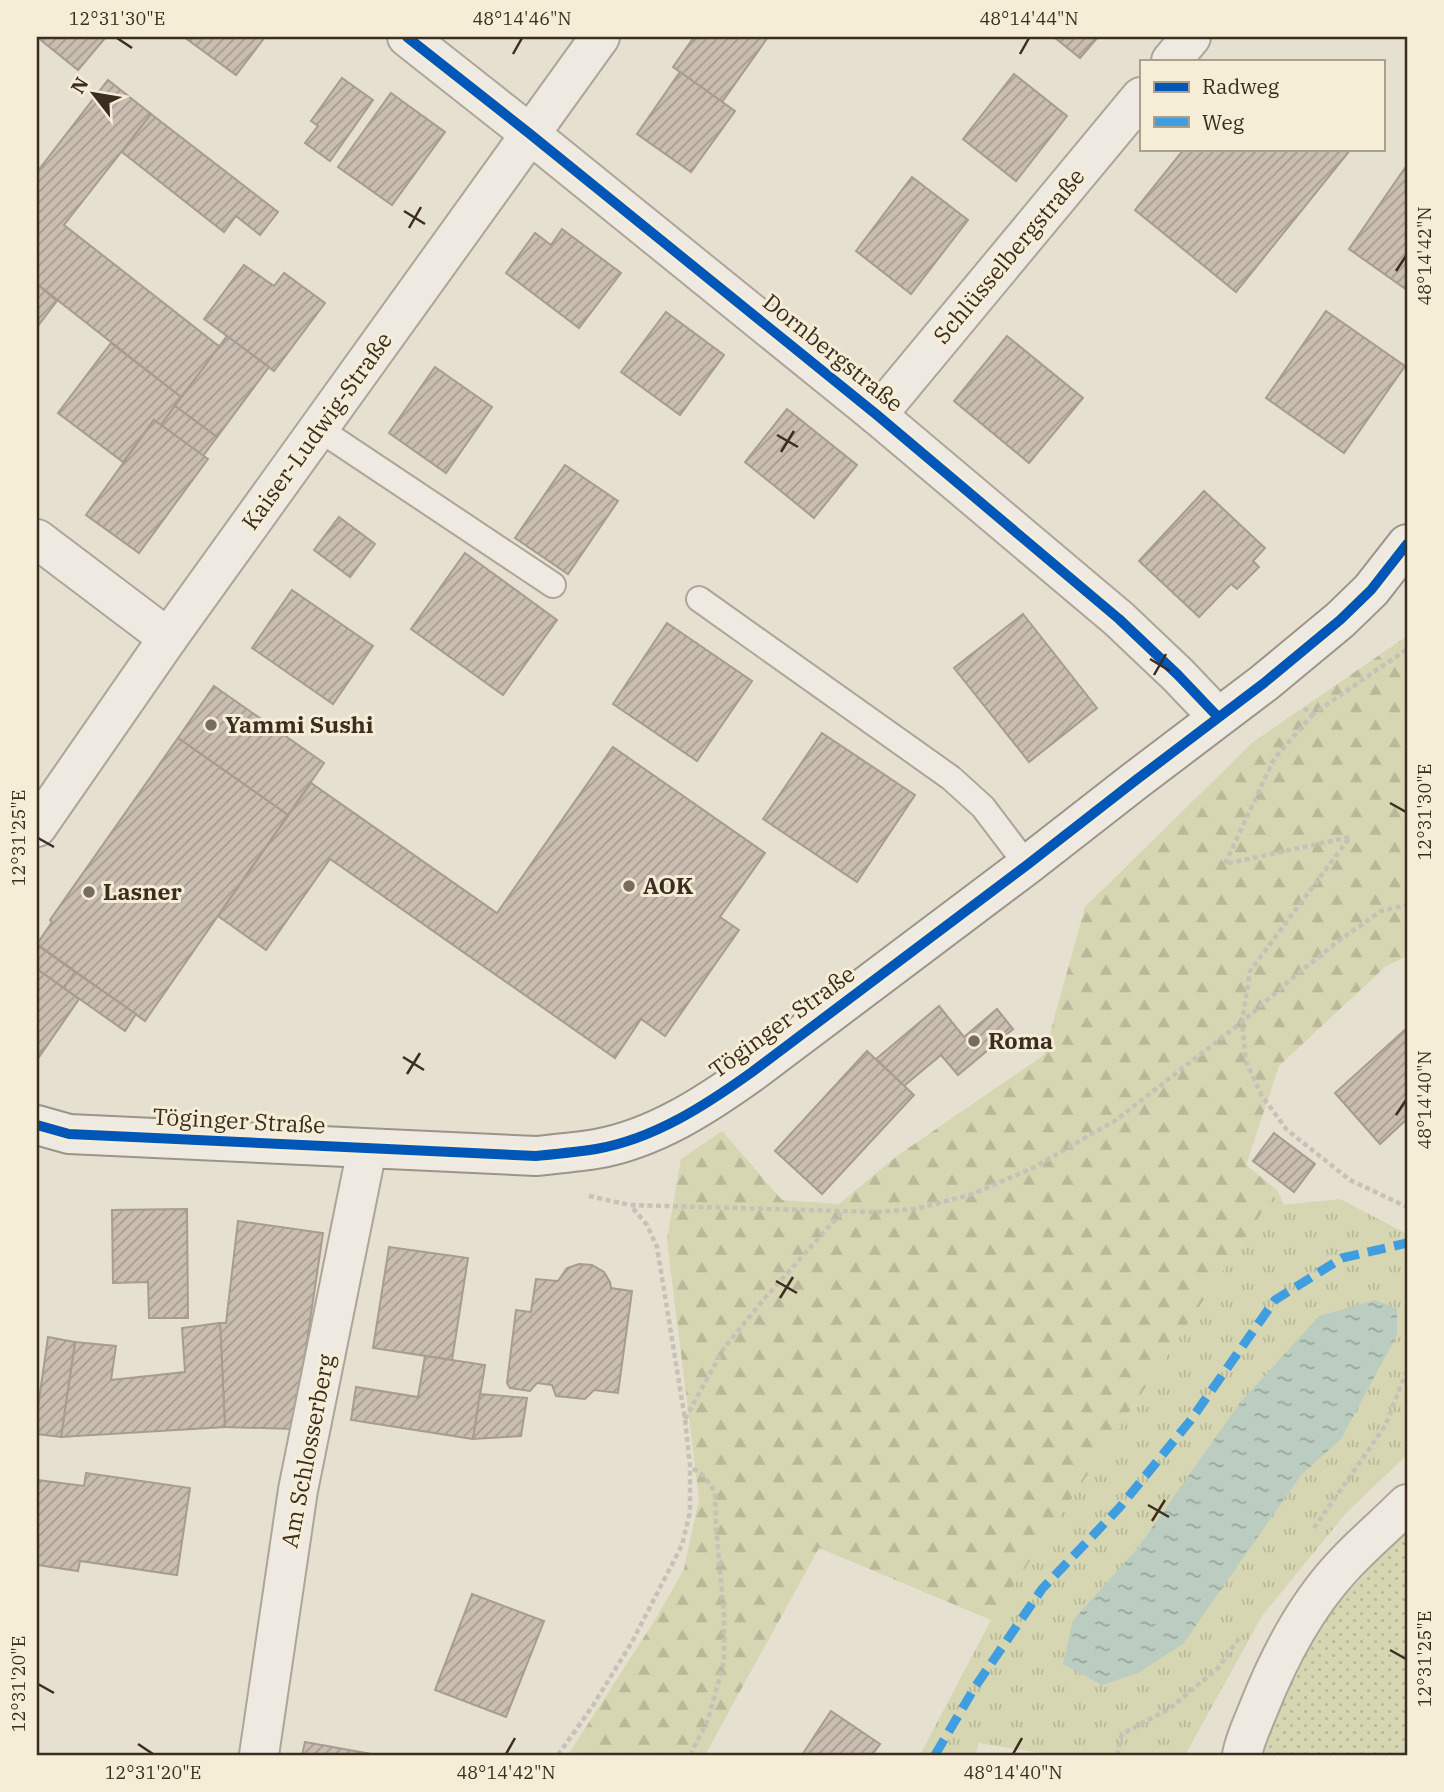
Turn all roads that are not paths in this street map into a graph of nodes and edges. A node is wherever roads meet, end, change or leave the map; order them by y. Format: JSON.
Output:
{"nodes":[{"id":1,"x":407,"y":37,"type":"edge"},
{"id":2,"x":600,"y":37,"type":"edge"},
{"id":3,"x":1191,"y":37,"type":"edge"},
{"id":4,"x":1172,"y":60,"type":"edge"},
{"id":5,"x":1140,"y":98,"type":"edge"},
{"id":6,"x":530,"y":134,"type":"junction"},
{"id":7,"x":877,"y":415,"type":"junction"},
{"id":8,"x":319,"y":429,"type":"junction"},
{"id":9,"x":37,"y":539,"type":"edge"},
{"id":10,"x":1407,"y":544,"type":"edge"},
{"id":11,"x":553,"y":585,"type":"dead end"},
{"id":12,"x":699,"y":599,"type":"dead end"},
{"id":13,"x":168,"y":638,"type":"junction"},
{"id":14,"x":1218,"y":718,"type":"junction"},
{"id":15,"x":37,"y":827,"type":"edge"},
{"id":16,"x":1027,"y":865,"type":"junction"},
{"id":17,"x":47,"y":1134,"type":"edge"},
{"id":18,"x":367,"y":1149,"type":"junction"},
{"id":19,"x":1407,"y":1504,"type":"edge"},
{"id":20,"x":259,"y":1755,"type":"edge"},
{"id":21,"x":1242,"y":1755,"type":"edge"}],
"edges":[{"from":1,"to":6,"type":"street","name":"Dornbergstraße"},
{"from":2,"to":6,"type":"street","name":"Kaiser-Ludwig-Straße"},
{"from":3,"to":4,"type":"street"},
{"from":5,"to":7,"type":"street","name":"Schlüsselbergstraße"},
{"from":6,"to":7,"type":"street","name":"Dornbergstraße"},
{"from":6,"to":8,"type":"street","name":"Kaiser-Ludwig-Straße"},
{"from":7,"to":14,"type":"street","name":"Dornbergstraße"},
{"from":8,"to":11,"type":"lane"},
{"from":8,"to":13,"type":"street","name":"Kaiser-Ludwig-Straße"},
{"from":9,"to":13,"type":"street"},
{"from":10,"to":14,"type":"street","name":"Töginger Straße"},
{"from":12,"to":16,"type":"lane"},
{"from":13,"to":15,"type":"street","name":"Kaiser-Ludwig-Straße"},
{"from":14,"to":16,"type":"street","name":"Töginger Straße"},
{"from":16,"to":18,"type":"street","name":"Töginger Straße"},
{"from":17,"to":18,"type":"street","name":"Töginger Straße"},
{"from":18,"to":20,"type":"street","name":"Am Schlosserberg"},
{"from":19,"to":21,"type":"street"}]}
